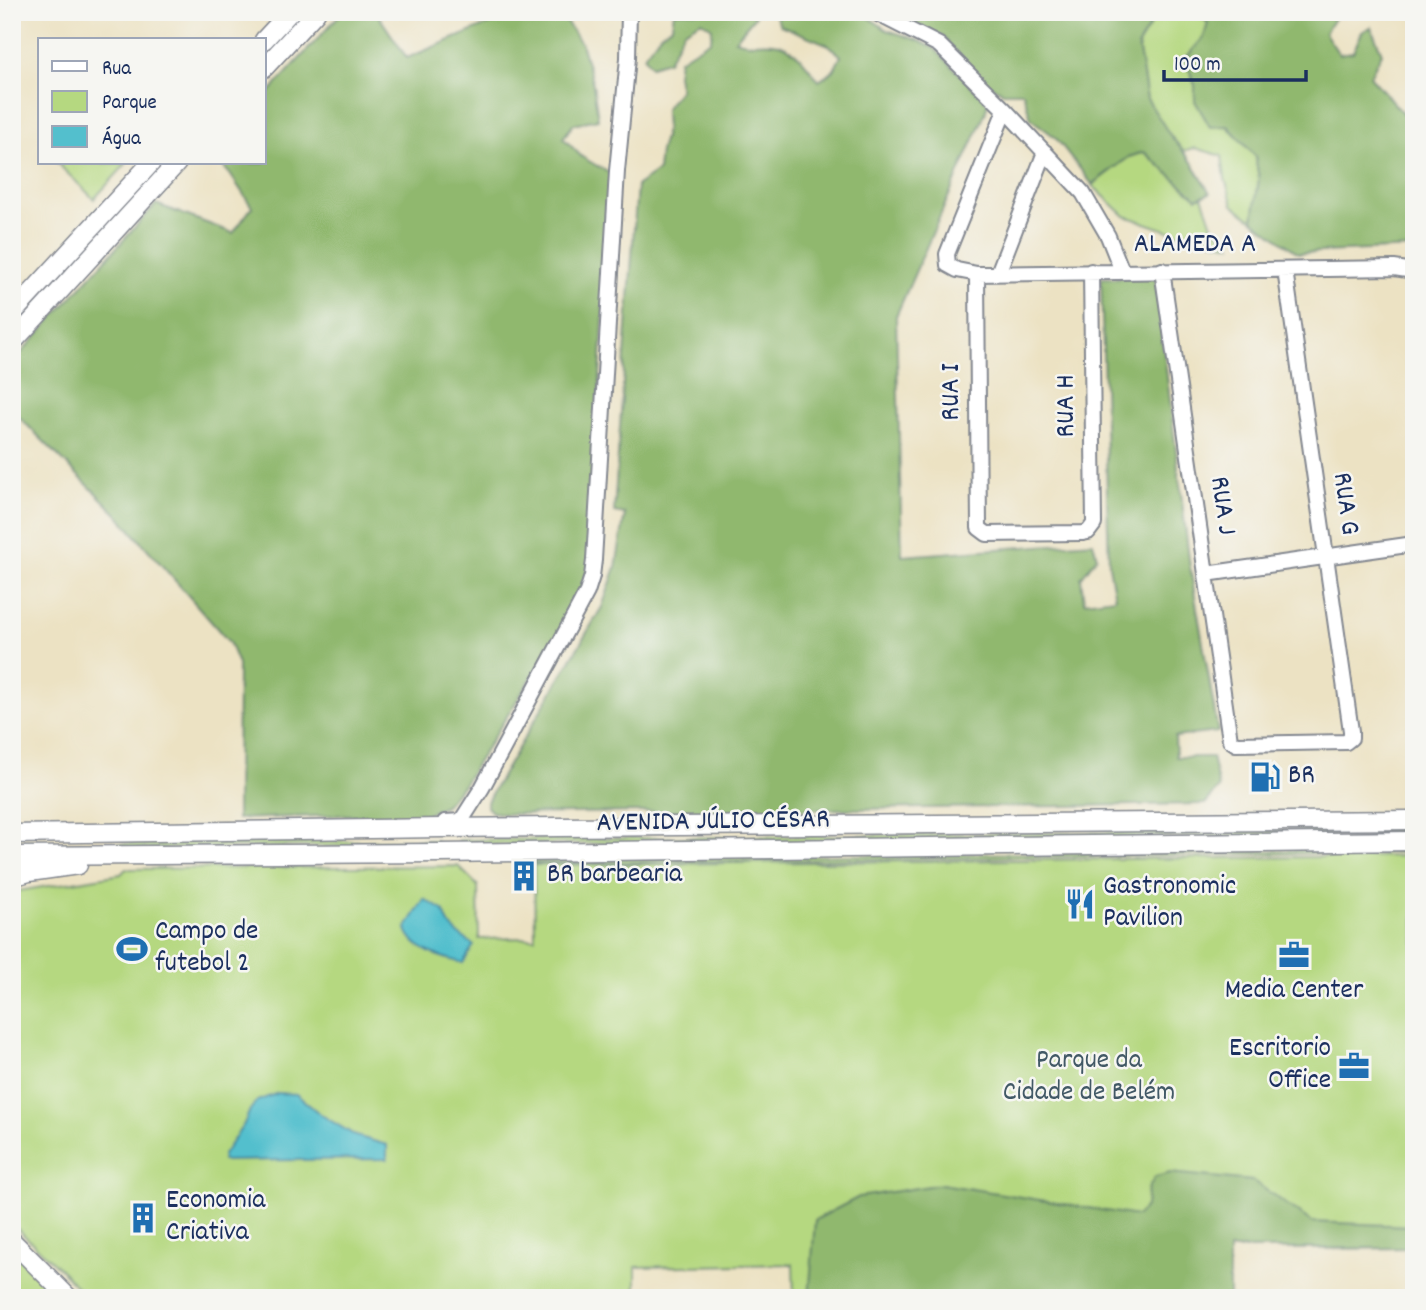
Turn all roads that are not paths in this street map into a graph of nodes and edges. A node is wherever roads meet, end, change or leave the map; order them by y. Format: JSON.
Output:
{"nodes":[{"id":1,"x":290,"y":12,"type":"edge"},
{"id":2,"x":316,"y":12,"type":"edge"},
{"id":3,"x":629,"y":12,"type":"edge"},
{"id":4,"x":874,"y":12,"type":"edge"},
{"id":5,"x":266,"y":38,"type":"edge"},
{"id":6,"x":266,"y":66,"type":"edge"},
{"id":7,"x":1005,"y":110,"type":"junction"},
{"id":8,"x":1045,"y":152,"type":"junction"},
{"id":9,"x":150,"y":164,"type":"edge"},
{"id":10,"x":176,"y":164,"type":"edge"},
{"id":11,"x":1162,"y":270,"type":"junction"},
{"id":12,"x":1285,"y":270,"type":"junction"},
{"id":13,"x":1091,"y":271,"type":"junction"},
{"id":14,"x":1122,"y":271,"type":"junction"},
{"id":15,"x":1414,"y":271,"type":"edge"},
{"id":16,"x":998,"y":273,"type":"junction"},
{"id":17,"x":977,"y":274,"type":"junction"},
{"id":18,"x":12,"y":314,"type":"edge"},
{"id":19,"x":12,"y":342,"type":"edge"},
{"id":20,"x":978,"y":510,"type":"joint"},
{"id":21,"x":1414,"y":544,"type":"edge"},
{"id":22,"x":1327,"y":556,"type":"junction"},
{"id":23,"x":1206,"y":574,"type":"junction"},
{"id":24,"x":1236,"y":744,"type":"joint"},
{"id":25,"x":1414,"y":820,"type":"edge"},
{"id":26,"x":442,"y":828,"type":"junction"},
{"id":27,"x":12,"y":834,"type":"edge"},
{"id":28,"x":1414,"y":841,"type":"edge"},
{"id":29,"x":145,"y":855,"type":"junction"},
{"id":30,"x":12,"y":856,"type":"edge"},
{"id":31,"x":12,"y":877,"type":"edge"},
{"id":32,"x":12,"y":1241,"type":"edge"},
{"id":33,"x":69,"y":1298,"type":"edge"}],
"edges":[{"from":1,"to":5,"type":"main road"},
{"from":2,"to":6,"type":"main road"},
{"from":3,"to":26,"type":"street"},
{"from":4,"to":7,"type":"street"},
{"from":7,"to":8,"type":"street"},
{"from":7,"to":17,"type":"street"},
{"from":8,"to":14,"type":"street"},
{"from":8,"to":16,"type":"street"},
{"from":9,"to":18,"type":"main road"},
{"from":10,"to":19,"type":"main road"},
{"from":11,"to":12,"type":"street","name":"ALAMEDA A"},
{"from":11,"to":14,"type":"street","name":"ALAMEDA A"},
{"from":11,"to":23,"type":"street","name":"RUA J"},
{"from":12,"to":15,"type":"street","name":"ALAMEDA A"},
{"from":12,"to":22,"type":"street","name":"RUA G"},
{"from":13,"to":14,"type":"street","name":"ALAMEDA A"},
{"from":13,"to":16,"type":"street","name":"ALAMEDA A"},
{"from":13,"to":20,"type":"street","name":"RUA H"},
{"from":16,"to":17,"type":"street","name":"ALAMEDA A"},
{"from":17,"to":20,"type":"street","name":"RUA I"},
{"from":21,"to":22,"type":"street"},
{"from":22,"to":23,"type":"street"},
{"from":22,"to":24,"type":"street","name":"RUA G"},
{"from":23,"to":24,"type":"street","name":"RUA J"},
{"from":25,"to":26,"type":"main road","name":"AVENIDA JÚLIO CÉSAR"},
{"from":26,"to":27,"type":"main road","name":"AVENIDA JÚLIO CÉSAR"},
{"from":28,"to":29,"type":"main road","name":"AVENIDA JÚLIO CÉSAR"},
{"from":29,"to":30,"type":"main road","name":"AVENIDA JÚLIO CÉSAR"},
{"from":29,"to":31,"type":"main road"},
{"from":32,"to":33,"type":"main road"}]}
